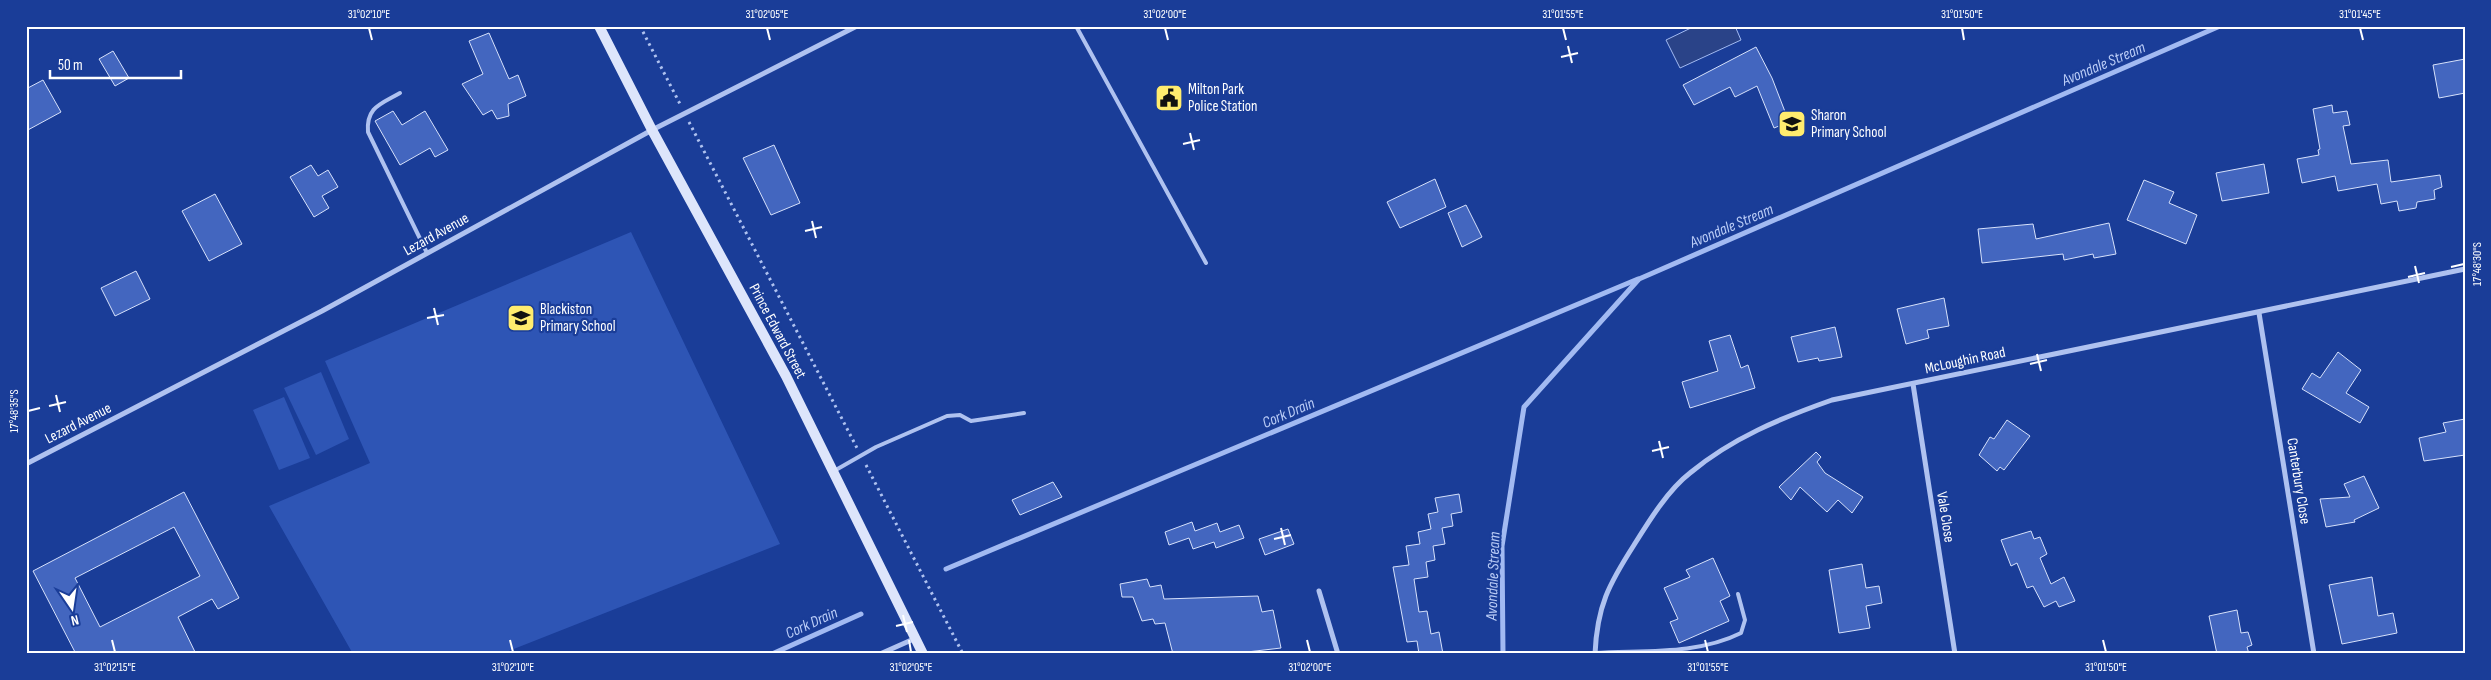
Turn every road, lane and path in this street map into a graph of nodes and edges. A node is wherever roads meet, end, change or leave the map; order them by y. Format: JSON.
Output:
{"nodes":[{"id":1,"x":599,"y":26,"type":"edge"},
{"id":2,"x":640,"y":26,"type":"edge"},
{"id":3,"x":857,"y":26,"type":"edge"},
{"id":4,"x":1076,"y":26,"type":"edge"},
{"id":5,"x":400,"y":92,"type":"dead end"},
{"id":6,"x":685,"y":114,"type":"junction"},
{"id":7,"x":652,"y":130,"type":"junction"},
{"id":8,"x":427,"y":253,"type":"junction"},
{"id":9,"x":1206,"y":263,"type":"dead end"},
{"id":10,"x":2465,"y":269,"type":"edge"},
{"id":11,"x":2259,"y":313,"type":"junction"},
{"id":12,"x":1913,"y":384,"type":"junction"},
{"id":13,"x":1024,"y":413,"type":"dead end"},
{"id":14,"x":861,"y":455,"type":"junction"},
{"id":15,"x":26,"y":464,"type":"edge"},
{"id":16,"x":834,"y":471,"type":"junction"},
{"id":17,"x":1319,"y":591,"type":"dead end"},
{"id":18,"x":1738,"y":594,"type":"dead end"},
{"id":19,"x":916,"y":638,"type":"junction"},
{"id":20,"x":1595,"y":653,"type":"edge"},
{"id":21,"x":880,"y":654,"type":"edge"},
{"id":22,"x":924,"y":654,"type":"edge"},
{"id":23,"x":963,"y":654,"type":"edge"},
{"id":24,"x":1338,"y":654,"type":"edge"},
{"id":25,"x":1954,"y":654,"type":"edge"},
{"id":26,"x":2314,"y":654,"type":"edge"}],
"edges":[{"from":1,"to":7,"type":"main road","name":"Prince Edward Street"},
{"from":2,"to":6,"type":"path"},
{"from":3,"to":6,"type":"street","name":"Lezard Avenue"},
{"from":4,"to":9,"type":"lane"},
{"from":5,"to":8,"type":"lane"},
{"from":6,"to":7,"type":"street","name":"Lezard Avenue"},
{"from":6,"to":14,"type":"path"},
{"from":7,"to":8,"type":"street","name":"Lezard Avenue"},
{"from":7,"to":16,"type":"main road","name":"Prince Edward Street"},
{"from":8,"to":15,"type":"street","name":"Lezard Avenue"},
{"from":10,"to":11,"type":"street","name":"McLoughin Road"},
{"from":11,"to":12,"type":"street","name":"McLoughin Road"},
{"from":11,"to":26,"type":"street","name":"Canterbury Close"},
{"from":12,"to":20,"type":"street","name":"McLoughin Road"},
{"from":12,"to":25,"type":"street","name":"Vale Close"},
{"from":13,"to":14,"type":"lane"},
{"from":14,"to":16,"type":"lane"},
{"from":14,"to":23,"type":"path"},
{"from":16,"to":19,"type":"main road","name":"Prince Edward Street"},
{"from":17,"to":24,"type":"street"},
{"from":18,"to":20,"type":"lane"},
{"from":19,"to":21,"type":"street"},
{"from":19,"to":22,"type":"main road","name":"Prince Edward Street"}]}
